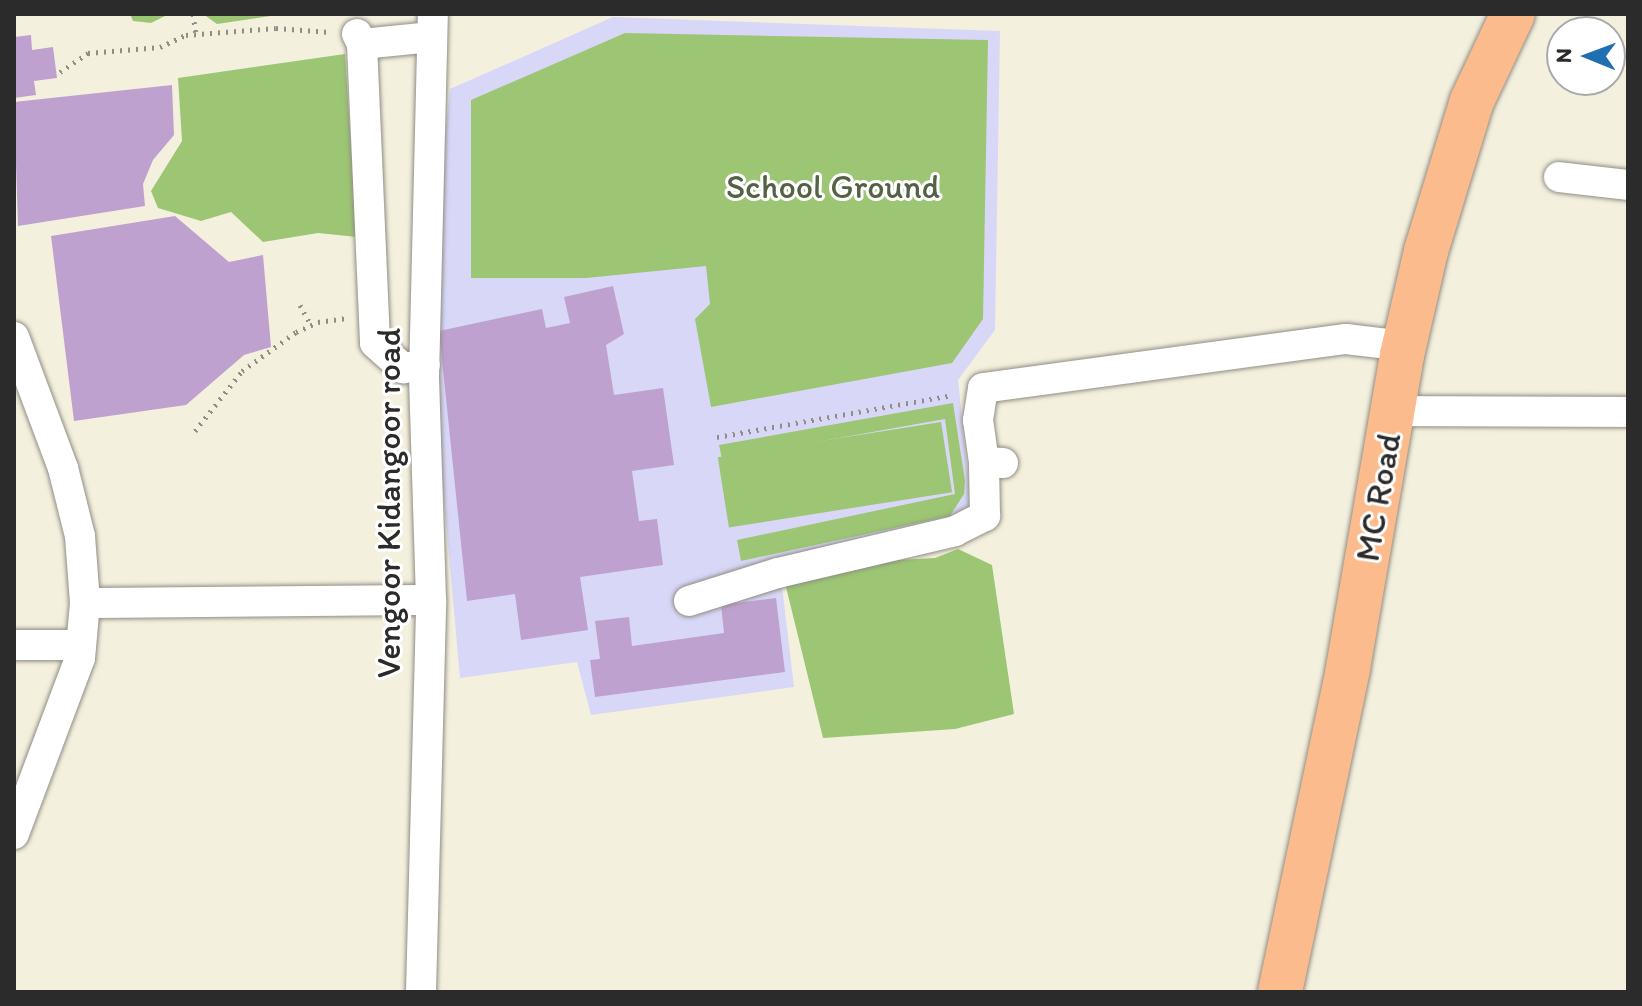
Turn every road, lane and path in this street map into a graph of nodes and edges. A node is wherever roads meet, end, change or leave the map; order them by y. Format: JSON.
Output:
{"nodes":[{"id":1,"x":193,"y":14,"type":"edge"},
{"id":2,"x":1513,"y":14,"type":"edge"},
{"id":3,"x":432,"y":25,"type":"edge"},
{"id":4,"x":196,"y":35,"type":"junction"},
{"id":5,"x":360,"y":39,"type":"junction"},
{"id":6,"x":60,"y":72,"type":"dead end"},
{"id":7,"x":1559,"y":177,"type":"dead end"},
{"id":8,"x":1628,"y":185,"type":"edge"},
{"id":9,"x":300,"y":305,"type":"dead end"},
{"id":10,"x":372,"y":323,"type":"junction"},
{"id":11,"x":311,"y":325,"type":"junction"},
{"id":12,"x":14,"y":337,"type":"edge"},
{"id":13,"x":1404,"y":346,"type":"junction"},
{"id":14,"x":425,"y":365,"type":"junction"},
{"id":15,"x":965,"y":393,"type":"dead end"},
{"id":16,"x":1392,"y":411,"type":"junction"},
{"id":17,"x":1628,"y":412,"type":"edge"},
{"id":18,"x":195,"y":431,"type":"dead end"},
{"id":19,"x":717,"y":437,"type":"dead end"},
{"id":20,"x":431,"y":600,"type":"junction"},
{"id":21,"x":689,"y":601,"type":"dead end"},
{"id":22,"x":85,"y":603,"type":"junction"},
{"id":23,"x":14,"y":645,"type":"edge"},
{"id":24,"x":81,"y":645,"type":"junction"},
{"id":25,"x":14,"y":834,"type":"edge"},
{"id":26,"x":421,"y":992,"type":"edge"},
{"id":27,"x":1280,"y":992,"type":"edge"}],
"edges":[{"from":1,"to":4,"type":"path"},
{"from":2,"to":13,"type":"main road","name":"MC Road"},
{"from":3,"to":5,"type":"street"},
{"from":3,"to":14,"type":"street","name":"Vengoor Kidangoor road"},
{"from":4,"to":5,"type":"path"},
{"from":4,"to":6,"type":"path"},
{"from":5,"to":10,"type":"street"},
{"from":7,"to":8,"type":"street"},
{"from":9,"to":11,"type":"path"},
{"from":10,"to":11,"type":"path"},
{"from":10,"to":14,"type":"street"},
{"from":11,"to":18,"type":"path"},
{"from":12,"to":22,"type":"street"},
{"from":13,"to":16,"type":"main road","name":"MC Road"},
{"from":13,"to":21,"type":"street"},
{"from":14,"to":20,"type":"street","name":"Vengoor Kidangoor road"},
{"from":15,"to":19,"type":"path"},
{"from":16,"to":17,"type":"street"},
{"from":16,"to":27,"type":"main road","name":"MC Road"},
{"from":20,"to":22,"type":"street"},
{"from":20,"to":26,"type":"street","name":"Vengoor Kidangoor road"},
{"from":22,"to":24,"type":"street"},
{"from":23,"to":24,"type":"street"},
{"from":24,"to":25,"type":"street"}]}
